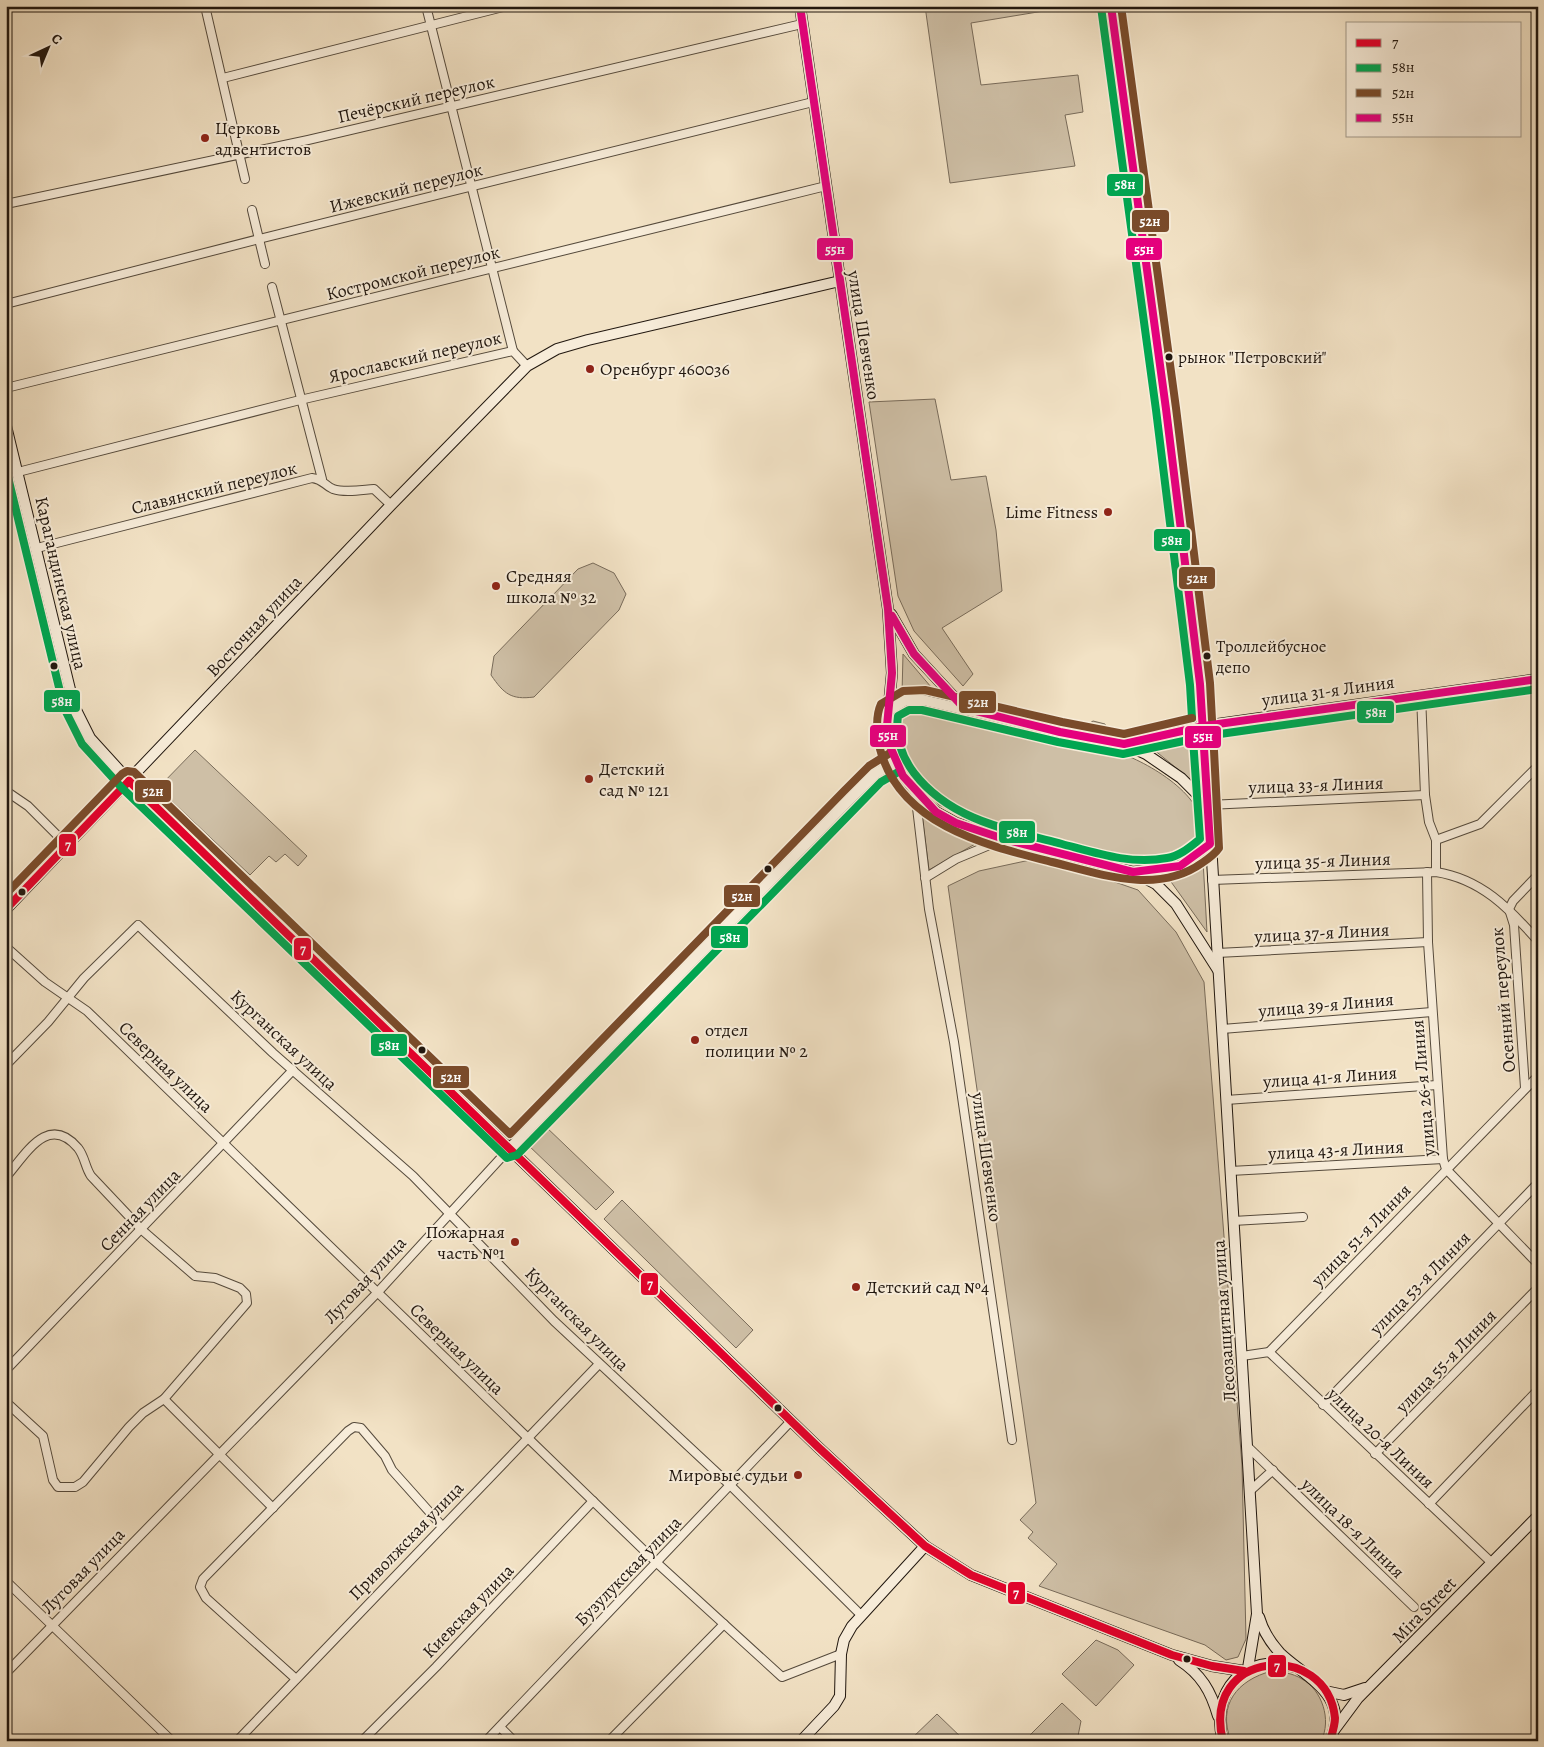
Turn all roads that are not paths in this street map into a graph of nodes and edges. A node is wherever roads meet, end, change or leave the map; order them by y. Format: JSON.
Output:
{"nodes":[{"id":1,"x":205,"y":6,"type":"edge"},
{"id":2,"x":426,"y":6,"type":"edge"},
{"id":3,"x":507,"y":6,"type":"edge"},
{"id":4,"x":800,"y":6,"type":"edge"},
{"id":5,"x":1111,"y":6,"type":"edge"},
{"id":6,"x":431,"y":24,"type":"junction"},
{"id":7,"x":802,"y":24,"type":"junction"},
{"id":8,"x":223,"y":78,"type":"junction"},
{"id":9,"x":814,"y":102,"type":"junction"},
{"id":10,"x":452,"y":106,"type":"junction"},
{"id":11,"x":240,"y":155,"type":"junction"},
{"id":12,"x":245,"y":179,"type":"dead end"},
{"id":13,"x":826,"y":186,"type":"junction"},
{"id":14,"x":473,"y":187,"type":"junction"},
{"id":15,"x":6,"y":204,"type":"edge"},
{"id":16,"x":252,"y":210,"type":"dead end"},
{"id":17,"x":258,"y":239,"type":"junction"},
{"id":18,"x":265,"y":264,"type":"dead end"},
{"id":19,"x":493,"y":269,"type":"junction"},
{"id":20,"x":840,"y":282,"type":"junction"},
{"id":21,"x":272,"y":287,"type":"dead end"},
{"id":22,"x":6,"y":304,"type":"edge"},
{"id":23,"x":282,"y":320,"type":"junction"},
{"id":24,"x":513,"y":351,"type":"junction"},
{"id":25,"x":527,"y":366,"type":"junction"},
{"id":26,"x":6,"y":388,"type":"edge"},
{"id":27,"x":300,"y":400,"type":"junction"},
{"id":28,"x":6,"y":426,"type":"edge"},
{"id":29,"x":18,"y":472,"type":"junction"},
{"id":30,"x":322,"y":479,"type":"junction"},
{"id":31,"x":391,"y":505,"type":"junction"},
{"id":32,"x":36,"y":548,"type":"junction"},
{"id":33,"x":888,"y":608,"type":"junction"},
{"id":34,"x":1538,"y":679,"type":"edge"},
{"id":35,"x":1421,"y":695,"type":"junction"},
{"id":36,"x":964,"y":708,"type":"junction"},
{"id":37,"x":889,"y":710,"type":"junction"},
{"id":38,"x":1204,"y":726,"type":"junction"},
{"id":39,"x":1124,"y":744,"type":"junction"},
{"id":40,"x":895,"y":762,"type":"junction"},
{"id":41,"x":1538,"y":766,"type":"edge"},
{"id":42,"x":129,"y":781,"type":"junction"},
{"id":43,"x":6,"y":791,"type":"edge"},
{"id":44,"x":915,"y":791,"type":"junction"},
{"id":45,"x":1426,"y":795,"type":"junction"},
{"id":46,"x":1208,"y":805,"type":"junction"},
{"id":47,"x":1004,"y":839,"type":"junction"},
{"id":48,"x":1436,"y":840,"type":"junction"},
{"id":49,"x":1210,"y":844,"type":"junction"},
{"id":50,"x":68,"y":846,"type":"junction"},
{"id":51,"x":1133,"y":872,"type":"junction"},
{"id":52,"x":1427,"y":872,"type":"junction"},
{"id":53,"x":1436,"y":872,"type":"junction"},
{"id":54,"x":1538,"y":875,"type":"edge"},
{"id":55,"x":925,"y":878,"type":"junction"},
{"id":56,"x":1212,"y":880,"type":"junction"},
{"id":57,"x":6,"y":909,"type":"edge"},
{"id":58,"x":1510,"y":909,"type":"junction"},
{"id":59,"x":1538,"y":941,"type":"edge"},
{"id":60,"x":1428,"y":942,"type":"junction"},
{"id":61,"x":6,"y":947,"type":"edge"},
{"id":62,"x":1218,"y":953,"type":"junction"},
{"id":63,"x":1218,"y":970,"type":"junction"},
{"id":64,"x":67,"y":998,"type":"junction"},
{"id":65,"x":1432,"y":1012,"type":"junction"},
{"id":66,"x":1222,"y":1029,"type":"junction"},
{"id":67,"x":6,"y":1064,"type":"edge"},
{"id":68,"x":293,"y":1070,"type":"junction"},
{"id":69,"x":1538,"y":1076,"type":"edge"},
{"id":70,"x":1437,"y":1085,"type":"junction"},
{"id":71,"x":1525,"y":1088,"type":"junction"},
{"id":72,"x":1226,"y":1100,"type":"junction"},
{"id":73,"x":225,"y":1144,"type":"junction"},
{"id":74,"x":510,"y":1148,"type":"junction"},
{"id":75,"x":1442,"y":1160,"type":"junction"},
{"id":76,"x":1446,"y":1169,"type":"junction"},
{"id":77,"x":1230,"y":1170,"type":"junction"},
{"id":78,"x":6,"y":1177,"type":"edge"},
{"id":79,"x":1538,"y":1182,"type":"edge"},
{"id":80,"x":449,"y":1213,"type":"junction"},
{"id":81,"x":1302,"y":1217,"type":"dead end"},
{"id":82,"x":1233,"y":1221,"type":"junction"},
{"id":83,"x":1498,"y":1224,"type":"junction"},
{"id":84,"x":142,"y":1230,"type":"junction"},
{"id":85,"x":1538,"y":1264,"type":"edge"},
{"id":86,"x":1538,"y":1288,"type":"edge"},
{"id":87,"x":376,"y":1292,"type":"junction"},
{"id":88,"x":1269,"y":1352,"type":"junction"},
{"id":89,"x":1242,"y":1356,"type":"junction"},
{"id":90,"x":599,"y":1364,"type":"junction"},
{"id":91,"x":6,"y":1370,"type":"edge"},
{"id":92,"x":1538,"y":1390,"type":"edge"},
{"id":93,"x":164,"y":1399,"type":"junction"},
{"id":94,"x":6,"y":1402,"type":"edge"},
{"id":95,"x":1323,"y":1405,"type":"junction"},
{"id":96,"x":792,"y":1421,"type":"junction"},
{"id":97,"x":527,"y":1438,"type":"junction"},
{"id":98,"x":1012,"y":1440,"type":"dead end"},
{"id":99,"x":1248,"y":1448,"type":"junction"},
{"id":100,"x":1375,"y":1454,"type":"junction"},
{"id":101,"x":219,"y":1456,"type":"junction"},
{"id":102,"x":1272,"y":1470,"type":"junction"},
{"id":103,"x":730,"y":1485,"type":"junction"},
{"id":104,"x":1251,"y":1490,"type":"junction"},
{"id":105,"x":593,"y":1501,"type":"junction"},
{"id":106,"x":1429,"y":1504,"type":"junction"},
{"id":107,"x":273,"y":1508,"type":"junction"},
{"id":108,"x":1538,"y":1516,"type":"edge"},
{"id":109,"x":442,"y":1526,"type":"junction"},
{"id":110,"x":925,"y":1546,"type":"junction"},
{"id":111,"x":657,"y":1563,"type":"junction"},
{"id":112,"x":1492,"y":1564,"type":"junction"},
{"id":113,"x":6,"y":1581,"type":"edge"},
{"id":114,"x":1414,"y":1607,"type":"dead end"},
{"id":115,"x":861,"y":1614,"type":"junction"},
{"id":116,"x":1257,"y":1614,"type":"junction"},
{"id":117,"x":724,"y":1624,"type":"junction"},
{"id":118,"x":52,"y":1626,"type":"junction"},
{"id":119,"x":842,"y":1654,"type":"junction"},
{"id":120,"x":1172,"y":1655,"type":"junction"},
{"id":121,"x":1298,"y":1668,"type":"junction"},
{"id":122,"x":1246,"y":1670,"type":"junction"},
{"id":123,"x":6,"y":1673,"type":"edge"},
{"id":124,"x":296,"y":1679,"type":"junction"},
{"id":125,"x":1371,"y":1686,"type":"junction"},
{"id":126,"x":1325,"y":1691,"type":"junction"},
{"id":127,"x":1220,"y":1720,"type":"junction"},
{"id":128,"x":500,"y":1727,"type":"junction"},
{"id":129,"x":1332,"y":1737,"type":"edge"},
{"id":130,"x":172,"y":1741,"type":"edge"},
{"id":131,"x":237,"y":1741,"type":"edge"},
{"id":132,"x":362,"y":1741,"type":"edge"},
{"id":133,"x":486,"y":1741,"type":"edge"},
{"id":134,"x":514,"y":1741,"type":"edge"},
{"id":135,"x":609,"y":1741,"type":"edge"},
{"id":136,"x":801,"y":1741,"type":"edge"},
{"id":137,"x":1222,"y":1741,"type":"edge"}],
"edges":[{"from":1,"to":8,"type":"street"},
{"from":2,"to":6,"type":"street"},
{"from":3,"to":6,"type":"street"},
{"from":4,"to":7,"type":"main road","name":"улица Шевченко"},
{"from":5,"to":38,"type":"street"},
{"from":6,"to":8,"type":"street"},
{"from":6,"to":10,"type":"street"},
{"from":7,"to":9,"type":"main road","name":"улица Шевченко"},
{"from":7,"to":10,"type":"street","name":"Печёрский переулок"},
{"from":8,"to":11,"type":"street"},
{"from":9,"to":13,"type":"main road","name":"улица Шевченко"},
{"from":9,"to":14,"type":"street","name":"Ижевский переулок"},
{"from":10,"to":11,"type":"street","name":"Печёрский переулок"},
{"from":10,"to":14,"type":"street"},
{"from":11,"to":12,"type":"street"},
{"from":11,"to":15,"type":"street","name":"Печёрский переулок"},
{"from":13,"to":19,"type":"street","name":"Костромской переулок"},
{"from":13,"to":20,"type":"main road","name":"улица Шевченко"},
{"from":14,"to":17,"type":"street","name":"Ижевский переулок"},
{"from":14,"to":19,"type":"street"},
{"from":16,"to":17,"type":"street"},
{"from":17,"to":18,"type":"street"},
{"from":17,"to":22,"type":"street","name":"Ижевский переулок"},
{"from":19,"to":23,"type":"street","name":"Костромской переулок"},
{"from":19,"to":24,"type":"street"},
{"from":20,"to":25,"type":"main road"},
{"from":20,"to":33,"type":"main road","name":"улица Шевченко"},
{"from":21,"to":23,"type":"street"},
{"from":23,"to":26,"type":"street","name":"Костромской переулок"},
{"from":23,"to":27,"type":"street"},
{"from":24,"to":25,"type":"street","name":"Ярославский переулок"},
{"from":24,"to":27,"type":"street","name":"Ярославский переулок"},
{"from":25,"to":31,"type":"main road","name":"Восточная улица"},
{"from":27,"to":29,"type":"street","name":"Ярославский переулок"},
{"from":27,"to":30,"type":"street"},
{"from":28,"to":29,"type":"main road","name":"Карагандинская улица"},
{"from":29,"to":32,"type":"main road","name":"Карагандинская улица"},
{"from":30,"to":31,"type":"street","name":"Славянский переулок"},
{"from":30,"to":32,"type":"street","name":"Славянский переулок"},
{"from":31,"to":42,"type":"main road","name":"Восточная улица"},
{"from":32,"to":42,"type":"main road","name":"Карагандинская улица"},
{"from":33,"to":36,"type":"main road","name":"улица Шевченко"},
{"from":33,"to":37,"type":"main road","name":"улица Шевченко"},
{"from":34,"to":35,"type":"main road","name":"улица 31-я Линия"},
{"from":35,"to":38,"type":"main road","name":"улица 31-я Линия"},
{"from":35,"to":45,"type":"street"},
{"from":36,"to":37,"type":"main road"},
{"from":36,"to":39,"type":"main road"},
{"from":37,"to":40,"type":"main road","name":"улица Шевченко"},
{"from":38,"to":39,"type":"main road","name":"улица 31-я Линия"},
{"from":38,"to":46,"type":"main road"},
{"from":39,"to":46,"type":"main road"},
{"from":40,"to":44,"type":"main road"},
{"from":40,"to":74,"type":"main road","name":"Луговая улица"},
{"from":41,"to":48,"type":"street"},
{"from":42,"to":50,"type":"main road","name":"Восточная улица"},
{"from":42,"to":74,"type":"main road","name":"Карагандинская улица"},
{"from":43,"to":50,"type":"street"},
{"from":44,"to":47,"type":"main road"},
{"from":44,"to":55,"type":"street","name":"улица Шевченко"},
{"from":45,"to":46,"type":"street","name":"улица 33-я Линия"},
{"from":45,"to":48,"type":"street"},
{"from":46,"to":49,"type":"main road","name":"Лесозащитная улица"},
{"from":47,"to":51,"type":"main road"},
{"from":47,"to":55,"type":"street"},
{"from":48,"to":53,"type":"street"},
{"from":49,"to":51,"type":"main road"},
{"from":49,"to":56,"type":"main road","name":"Лесозащитная улица"},
{"from":50,"to":57,"type":"main road","name":"Восточная улица"},
{"from":51,"to":63,"type":"main road","name":"Лесозащитная улица"},
{"from":52,"to":53,"type":"street","name":"улица 35-я Линия"},
{"from":52,"to":56,"type":"street","name":"улица 35-я Линия"},
{"from":52,"to":60,"type":"street","name":"улица 26-я Линия"},
{"from":53,"to":58,"type":"street","name":"улица 35-я Линия"},
{"from":54,"to":58,"type":"street"},
{"from":55,"to":98,"type":"street","name":"улица Шевченко"},
{"from":56,"to":62,"type":"main road","name":"Лесозащитная улица"},
{"from":58,"to":59,"type":"street","name":"улица 35-я Линия"},
{"from":58,"to":71,"type":"street","name":"Осенний переулок"},
{"from":60,"to":62,"type":"street","name":"улица 37-я Линия"},
{"from":60,"to":65,"type":"street","name":"улица 26-я Линия"},
{"from":61,"to":64,"type":"street","name":"Северная улица"},
{"from":62,"to":63,"type":"main road","name":"Лесозащитная улица"},
{"from":63,"to":66,"type":"main road","name":"Лесозащитная улица"},
{"from":64,"to":67,"type":"street"},
{"from":64,"to":68,"type":"street","name":"Курганская улица"},
{"from":64,"to":73,"type":"street","name":"Северная улица"},
{"from":65,"to":66,"type":"street","name":"улица 39-я Линия"},
{"from":65,"to":70,"type":"street","name":"улица 26-я Линия"},
{"from":66,"to":72,"type":"main road","name":"Лесозащитная улица"},
{"from":68,"to":73,"type":"street","name":"Сенная улица"},
{"from":68,"to":80,"type":"street","name":"Курганская улица"},
{"from":69,"to":71,"type":"street","name":"улица 51-я Линия"},
{"from":70,"to":72,"type":"street","name":"улица 41-я Линия"},
{"from":70,"to":75,"type":"street","name":"улица 26-я Линия"},
{"from":71,"to":76,"type":"street","name":"улица 51-я Линия"},
{"from":72,"to":77,"type":"main road","name":"Лесозащитная улица"},
{"from":73,"to":84,"type":"street","name":"Сенная улица"},
{"from":73,"to":87,"type":"street","name":"Северная улица"},
{"from":74,"to":80,"type":"street","name":"Луговая улица"},
{"from":74,"to":96,"type":"main road","name":"Карагандинская улица"},
{"from":75,"to":76,"type":"street","name":"улица 26-я Линия"},
{"from":75,"to":77,"type":"street","name":"улица 43-я Линия"},
{"from":76,"to":83,"type":"street","name":"улица 26-я Линия"},
{"from":76,"to":88,"type":"street","name":"улица 51-я Линия"},
{"from":77,"to":82,"type":"main road","name":"Лесозащитная улица"},
{"from":78,"to":84,"type":"street"},
{"from":79,"to":83,"type":"street","name":"улица 53-я Линия"},
{"from":80,"to":87,"type":"street","name":"Луговая улица"},
{"from":80,"to":90,"type":"street","name":"Курганская улица"},
{"from":81,"to":82,"type":"street"},
{"from":82,"to":89,"type":"main road","name":"Лесозащитная улица"},
{"from":83,"to":85,"type":"street","name":"улица 26-я Линия"},
{"from":83,"to":95,"type":"street","name":"улица 53-я Линия"},
{"from":84,"to":91,"type":"street","name":"Сенная улица"},
{"from":84,"to":93,"type":"street"},
{"from":86,"to":100,"type":"street","name":"улица 55-я Линия"},
{"from":87,"to":97,"type":"street","name":"Северная улица"},
{"from":87,"to":101,"type":"street","name":"Луговая улица"},
{"from":88,"to":89,"type":"street"},
{"from":88,"to":95,"type":"street","name":"улица 20-я Линия"},
{"from":89,"to":99,"type":"main road","name":"Лесозащитная улица"},
{"from":90,"to":97,"type":"street","name":"Приволжская улица"},
{"from":90,"to":103,"type":"street","name":"Курганская улица"},
{"from":92,"to":106,"type":"street"},
{"from":93,"to":94,"type":"street"},
{"from":93,"to":101,"type":"street"},
{"from":95,"to":100,"type":"street","name":"улица 20-я Линия"},
{"from":96,"to":103,"type":"street","name":"Бузулукская улица"},
{"from":96,"to":110,"type":"main road","name":"Карагандинская улица"},
{"from":97,"to":105,"type":"street","name":"Северная улица"},
{"from":97,"to":109,"type":"street","name":"Приволжская улица"},
{"from":99,"to":102,"type":"street","name":"улица 18-я Линия"},
{"from":99,"to":104,"type":"main road","name":"Лесозащитная улица"},
{"from":100,"to":106,"type":"street","name":"улица 20-я Линия"},
{"from":101,"to":107,"type":"street"},
{"from":101,"to":118,"type":"street","name":"Луговая улица"},
{"from":102,"to":104,"type":"street"},
{"from":102,"to":114,"type":"street","name":"улица 18-я Линия"},
{"from":103,"to":111,"type":"street","name":"Бузулукская улица"},
{"from":103,"to":115,"type":"street","name":"Курганская улица"},
{"from":104,"to":116,"type":"main road","name":"Лесозащитная улица"},
{"from":105,"to":111,"type":"street","name":"Северная улица"},
{"from":105,"to":132,"type":"street","name":"Киевская улица"},
{"from":106,"to":112,"type":"street","name":"улица 20-я Линия"},
{"from":107,"to":109,"type":"street"},
{"from":107,"to":124,"type":"street"},
{"from":108,"to":112,"type":"main road","name":"Mira Street"},
{"from":109,"to":124,"type":"street","name":"Приволжская улица"},
{"from":110,"to":115,"type":"main road"},
{"from":110,"to":120,"type":"main road","name":"Карагандинская улица"},
{"from":111,"to":117,"type":"street","name":"Северная улица"},
{"from":111,"to":128,"type":"street","name":"Бузулукская улица"},
{"from":112,"to":125,"type":"main road","name":"Mira Street"},
{"from":113,"to":118,"type":"street"},
{"from":115,"to":119,"type":"main road"},
{"from":116,"to":121,"type":"main road"},
{"from":116,"to":122,"type":"main road","name":"Лесозащитная улица"},
{"from":117,"to":119,"type":"street","name":"Северная улица"},
{"from":117,"to":135,"type":"street"},
{"from":118,"to":123,"type":"street","name":"Луговая улица"},
{"from":118,"to":130,"type":"street"},
{"from":119,"to":136,"type":"main road"},
{"from":120,"to":122,"type":"main road","name":"Карагандинская улица"},
{"from":120,"to":127,"type":"main road"},
{"from":121,"to":122,"type":"main road","name":"Карагандинская улица"},
{"from":121,"to":126,"type":"main road"},
{"from":122,"to":127,"type":"main road"},
{"from":124,"to":131,"type":"street","name":"Приволжская улица"},
{"from":125,"to":126,"type":"main road"},
{"from":125,"to":129,"type":"main road","name":"Mira Street"},
{"from":126,"to":129,"type":"main road"},
{"from":127,"to":137,"type":"main road"},
{"from":128,"to":133,"type":"street","name":"Бузулукская улица"},
{"from":128,"to":134,"type":"street"}]}
